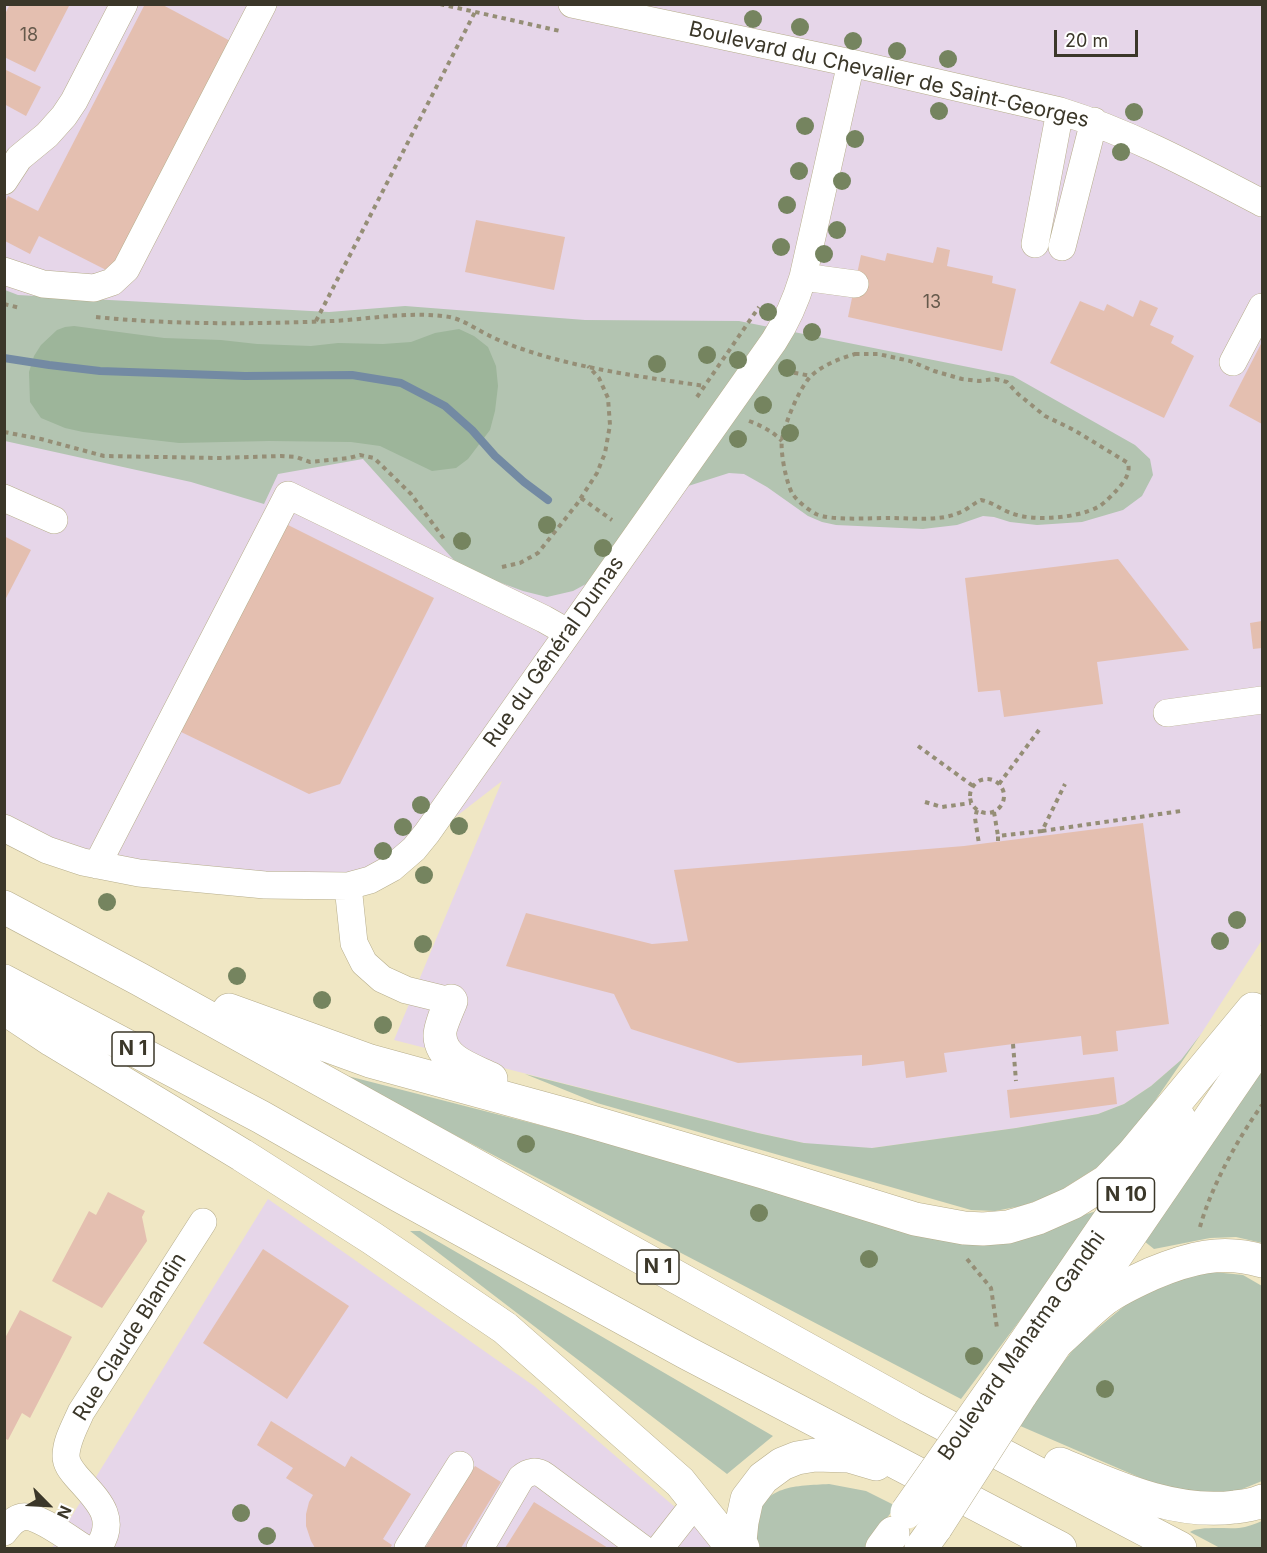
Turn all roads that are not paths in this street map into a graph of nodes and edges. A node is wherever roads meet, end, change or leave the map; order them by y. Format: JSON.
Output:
{"nodes":[{"id":1,"x":124,"y":4,"type":"edge"},
{"id":2,"x":263,"y":4,"type":"edge"},
{"id":3,"x":572,"y":4,"type":"edge"},
{"id":4,"x":851,"y":63,"type":"junction"},
{"id":5,"x":1060,"y":111,"type":"junction"},
{"id":6,"x":1094,"y":121,"type":"junction"},
{"id":7,"x":4,"y":181,"type":"edge"},
{"id":8,"x":1263,"y":203,"type":"edge"},
{"id":9,"x":1035,"y":244,"type":"dead end"},
{"id":10,"x":1062,"y":247,"type":"dead end"},
{"id":11,"x":4,"y":271,"type":"edge"},
{"id":12,"x":803,"y":277,"type":"junction"},
{"id":13,"x":855,"y":284,"type":"dead end"},
{"id":14,"x":1263,"y":307,"type":"edge"},
{"id":15,"x":1233,"y":362,"type":"dead end"},
{"id":16,"x":4,"y":498,"type":"edge"},
{"id":17,"x":54,"y":520,"type":"dead end"},
{"id":18,"x":567,"y":632,"type":"junction"},
{"id":19,"x":1263,"y":699,"type":"edge"},
{"id":20,"x":1167,"y":713,"type":"dead end"},
{"id":21,"x":4,"y":828,"type":"edge"},
{"id":22,"x":97,"y":865,"type":"junction"},
{"id":23,"x":348,"y":886,"type":"junction"},
{"id":24,"x":4,"y":907,"type":"edge"},
{"id":25,"x":139,"y":979,"type":"junction"},
{"id":26,"x":4,"y":981,"type":"edge"},
{"id":27,"x":451,"y":1001,"type":"joint"},
{"id":28,"x":1258,"y":1002,"type":"edge"},
{"id":29,"x":4,"y":1008,"type":"edge"},
{"id":30,"x":1263,"y":1042,"type":"edge"},
{"id":31,"x":578,"y":1118,"type":"junction"},
{"id":32,"x":203,"y":1221,"type":"dead end"},
{"id":33,"x":1263,"y":1261,"type":"edge"},
{"id":34,"x":1058,"y":1341,"type":"junction"},
{"id":35,"x":1007,"y":1384,"type":"junction"},
{"id":36,"x":911,"y":1407,"type":"junction"},
{"id":37,"x":460,"y":1465,"type":"dead end"},
{"id":38,"x":937,"y":1485,"type":"junction"},
{"id":39,"x":1263,"y":1501,"type":"edge"},
{"id":40,"x":696,"y":1502,"type":"junction"},
{"id":41,"x":4,"y":1532,"type":"edge"},
{"id":42,"x":891,"y":1536,"type":"edge"},
{"id":43,"x":929,"y":1538,"type":"edge"},
{"id":44,"x":84,"y":1548,"type":"edge"},
{"id":45,"x":98,"y":1548,"type":"edge"},
{"id":46,"x":408,"y":1548,"type":"edge"},
{"id":47,"x":480,"y":1548,"type":"edge"},
{"id":48,"x":642,"y":1548,"type":"edge"},
{"id":49,"x":660,"y":1548,"type":"edge"},
{"id":50,"x":730,"y":1548,"type":"edge"},
{"id":51,"x":743,"y":1548,"type":"edge"},
{"id":52,"x":1060,"y":1548,"type":"edge"},
{"id":53,"x":1180,"y":1548,"type":"edge"}],
"edges":[{"from":1,"to":7,"type":"street"},
{"from":2,"to":11,"type":"street"},
{"from":3,"to":4,"type":"street","name":"Boulevard du Chevalier de Saint-Georges"},
{"from":4,"to":5,"type":"street","name":"Boulevard du Chevalier de Saint-Georges"},
{"from":4,"to":12,"type":"street","name":"Rue du Général Dumas"},
{"from":5,"to":6,"type":"street","name":"Boulevard du Chevalier de Saint-Georges"},
{"from":5,"to":9,"type":"street"},
{"from":6,"to":8,"type":"street","name":"Boulevard du Chevalier de Saint-Georges"},
{"from":6,"to":10,"type":"street"},
{"from":12,"to":13,"type":"street"},
{"from":12,"to":18,"type":"street","name":"Rue du Général Dumas"},
{"from":14,"to":15,"type":"street"},
{"from":16,"to":17,"type":"street"},
{"from":18,"to":22,"type":"street"},
{"from":18,"to":23,"type":"street","name":"Rue du Général Dumas"},
{"from":19,"to":20,"type":"street"},
{"from":21,"to":22,"type":"street","name":"Rue du Général Dumas"},
{"from":22,"to":23,"type":"street","name":"Rue du Général Dumas"},
{"from":23,"to":27,"type":"street"},
{"from":24,"to":25,"type":"main road","number":"N 1"},
{"from":25,"to":31,"type":"main road"},
{"from":25,"to":36,"type":"main road","number":"N 1"},
{"from":26,"to":38,"type":"main road","number":"N 1"},
{"from":27,"to":31,"type":"main road"},
{"from":28,"to":31,"type":"main road"},
{"from":28,"to":35,"type":"main road","name":"Boulevard Mahatma Gandhi","number":"N 10"},
{"from":29,"to":40,"type":"main road"},
{"from":30,"to":34,"type":"main road","name":"Boulevard Mahatma Gandhi","number":"N 10"},
{"from":32,"to":45,"type":"street","name":"Rue Claude Blandin"},
{"from":33,"to":34,"type":"main road"},
{"from":34,"to":35,"type":"main road","name":"Boulevard Mahatma Gandhi","number":"N 10"},
{"from":35,"to":42,"type":"main road","name":"Boulevard Mahatma Gandhi","number":"N 10","bridge":true},
{"from":35,"to":43,"type":"main road","name":"Boulevard Mahatma Gandhi","number":"N 10","bridge":true},
{"from":36,"to":39,"type":"main road"},
{"from":36,"to":53,"type":"main road","number":"N 1"},
{"from":37,"to":46,"type":"street"},
{"from":38,"to":51,"type":"main road"},
{"from":38,"to":52,"type":"main road","number":"N 1"},
{"from":40,"to":49,"type":"street"},
{"from":40,"to":50,"type":"main road"},
{"from":41,"to":44,"type":"street"},
{"from":47,"to":48,"type":"street"}]}
